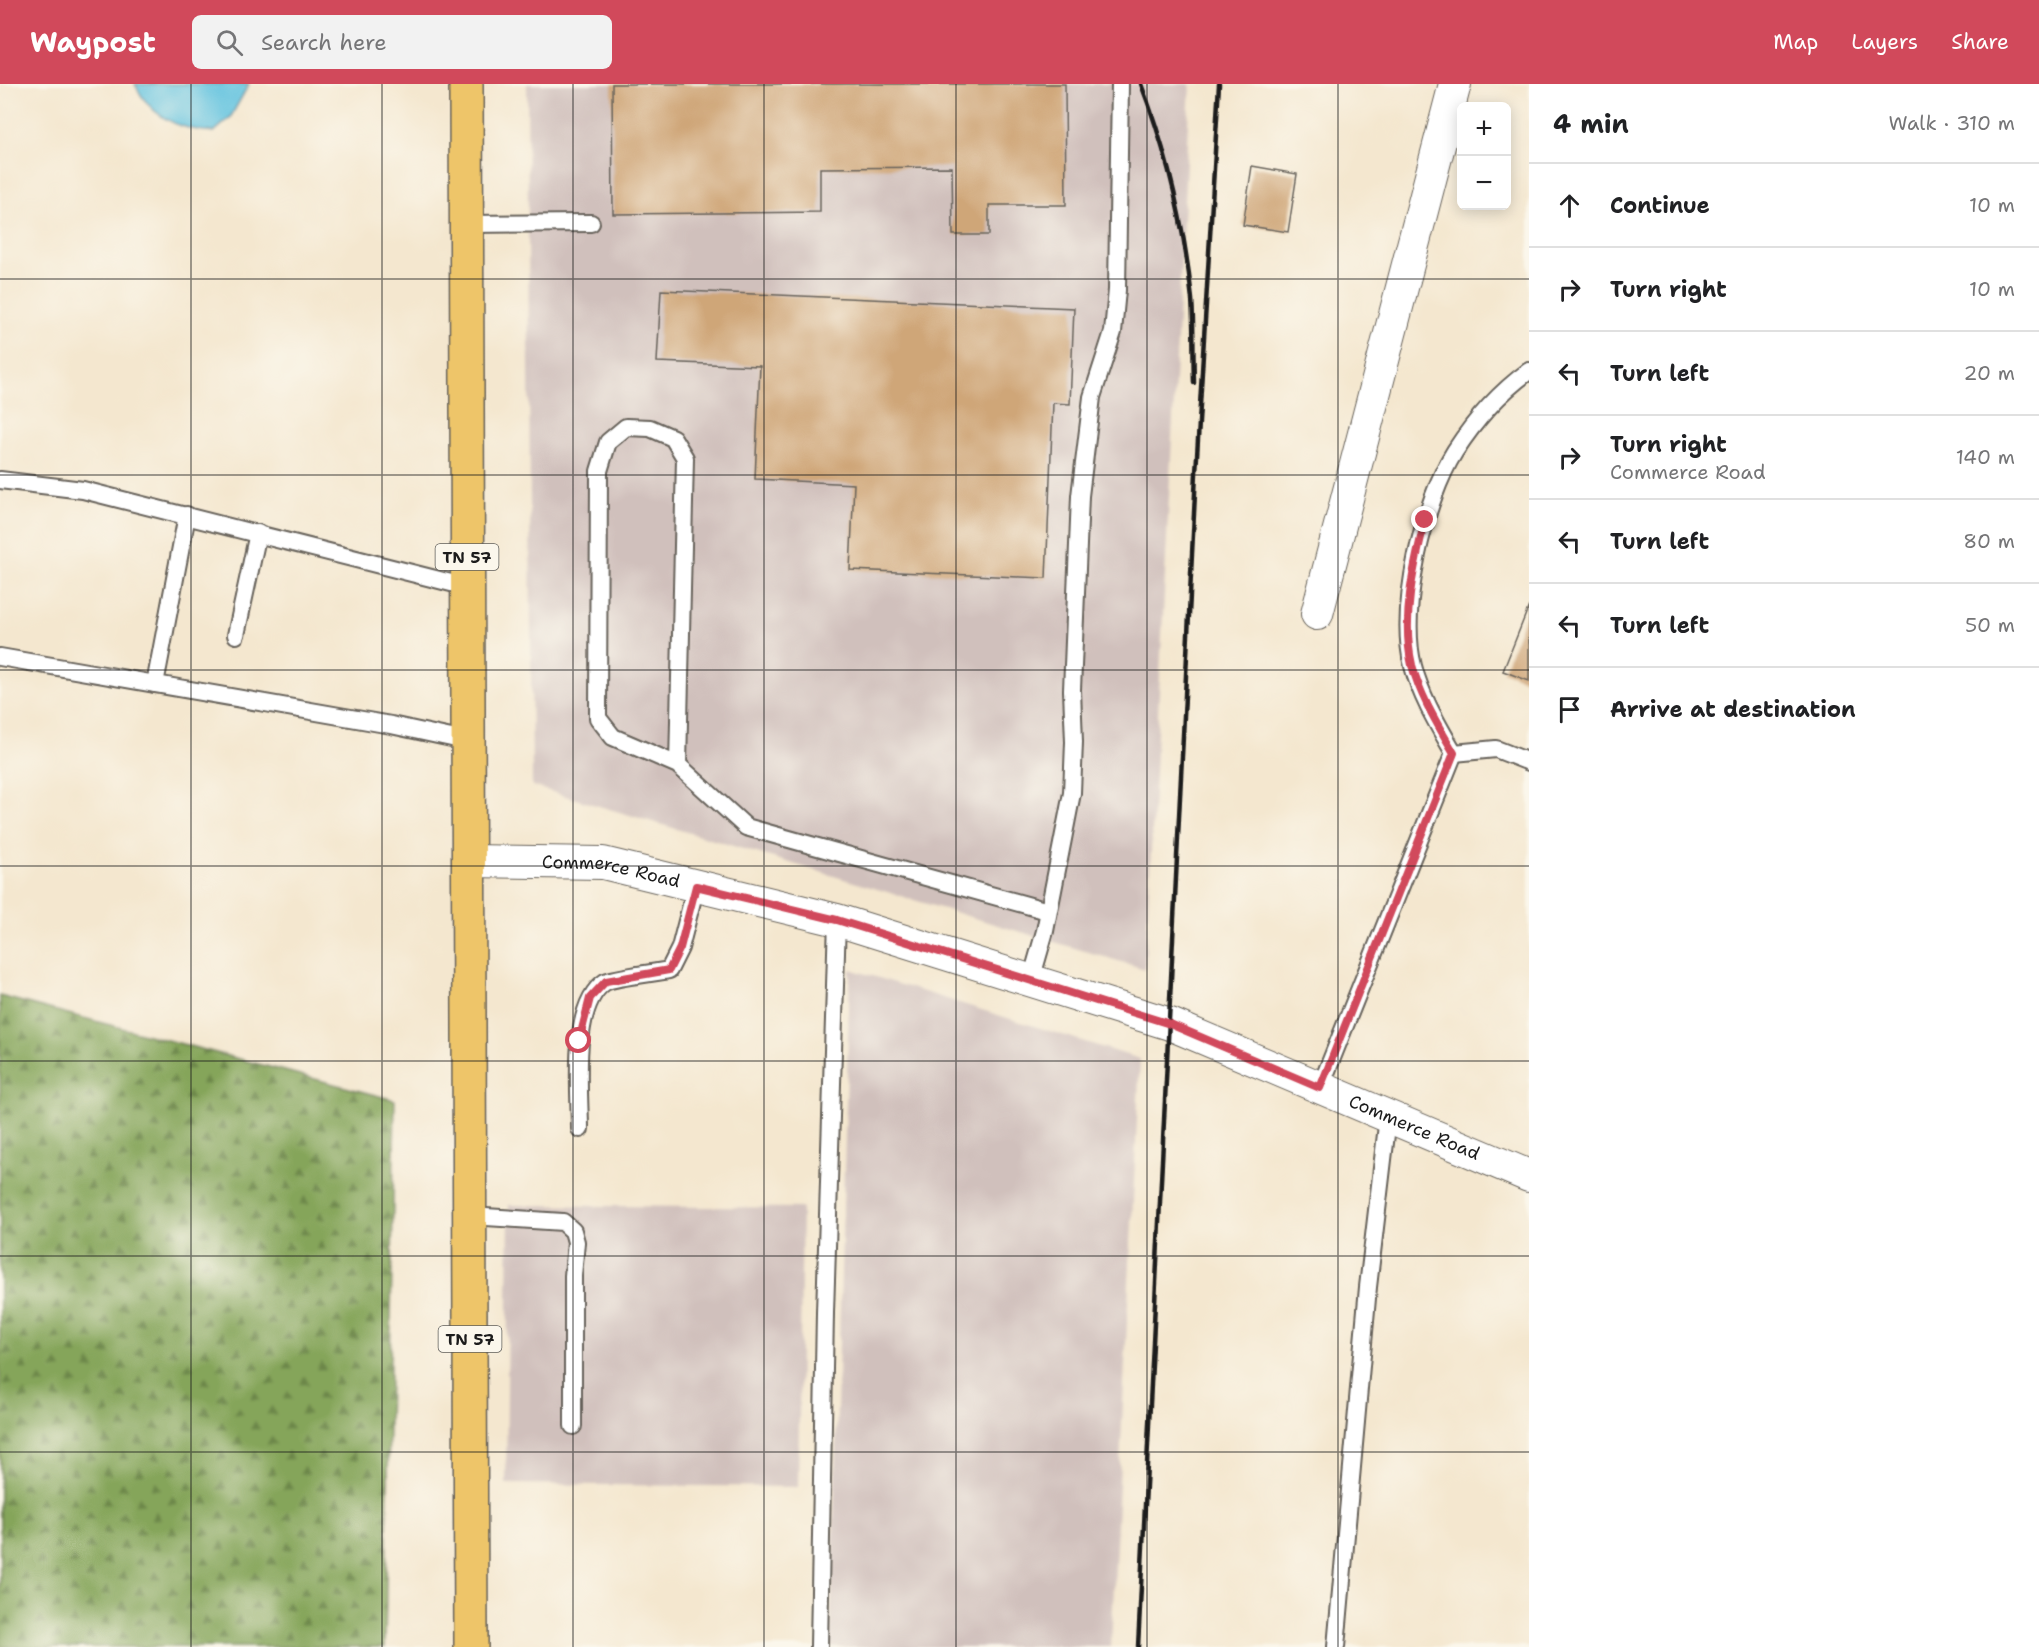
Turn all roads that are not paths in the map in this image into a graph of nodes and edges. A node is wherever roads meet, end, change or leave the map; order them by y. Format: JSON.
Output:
{"nodes":[{"id":1,"x":466,"y":84,"type":"edge"},
{"id":2,"x":1120,"y":84,"type":"edge"},
{"id":3,"x":1455,"y":84,"type":"edge"},
{"id":4,"x":591,"y":223,"type":"dead end"},
{"id":5,"x":466,"y":224,"type":"junction"},
{"id":6,"x":1529,"y":371,"type":"edge"},
{"id":7,"x":0,"y":480,"type":"edge"},
{"id":8,"x":187,"y":515,"type":"junction"},
{"id":9,"x":258,"y":533,"type":"junction"},
{"id":10,"x":467,"y":588,"type":"junction"},
{"id":11,"x":1317,"y":614,"type":"dead end"},
{"id":12,"x":236,"y":635,"type":"dead end"},
{"id":13,"x":0,"y":657,"type":"edge"},
{"id":14,"x":155,"y":684,"type":"junction"},
{"id":15,"x":470,"y":742,"type":"junction"},
{"id":16,"x":1454,"y":753,"type":"junction"},
{"id":17,"x":1529,"y":762,"type":"edge"},
{"id":18,"x":678,"y":765,"type":"junction"},
{"id":19,"x":470,"y":861,"type":"junction"},
{"id":20,"x":696,"y":886,"type":"junction"},
{"id":21,"x":1048,"y":912,"type":"junction"},
{"id":22,"x":837,"y":920,"type":"junction"},
{"id":23,"x":1031,"y":980,"type":"junction"},
{"id":24,"x":1320,"y":1088,"type":"junction"},
{"id":25,"x":1388,"y":1117,"type":"junction"},
{"id":26,"x":580,"y":1129,"type":"dead end"},
{"id":27,"x":1529,"y":1176,"type":"edge"},
{"id":28,"x":470,"y":1216,"type":"junction"},
{"id":29,"x":573,"y":1426,"type":"dead end"},
{"id":30,"x":471,"y":1647,"type":"edge"},
{"id":31,"x":819,"y":1647,"type":"edge"},
{"id":32,"x":1336,"y":1647,"type":"edge"}],
"edges":[{"from":1,"to":5,"type":"main road","number":"TN 57"},
{"from":2,"to":21,"type":"lane"},
{"from":3,"to":11,"type":"street"},
{"from":4,"to":5,"type":"lane"},
{"from":5,"to":10,"type":"main road","number":"TN 57"},
{"from":6,"to":16,"type":"lane"},
{"from":7,"to":8,"type":"lane"},
{"from":8,"to":9,"type":"lane"},
{"from":8,"to":14,"type":"lane"},
{"from":9,"to":10,"type":"lane"},
{"from":9,"to":12,"type":"lane"},
{"from":10,"to":15,"type":"main road","number":"TN 57"},
{"from":13,"to":14,"type":"lane"},
{"from":14,"to":15,"type":"lane"},
{"from":15,"to":19,"type":"main road","number":"TN 57"},
{"from":16,"to":17,"type":"lane"},
{"from":16,"to":24,"type":"lane"},
{"from":18,"to":18,"type":"lane"},
{"from":18,"to":21,"type":"lane"},
{"from":19,"to":20,"type":"street","name":"Commerce Road"},
{"from":19,"to":28,"type":"main road","number":"TN 57"},
{"from":20,"to":22,"type":"street","name":"Commerce Road"},
{"from":20,"to":26,"type":"lane"},
{"from":21,"to":23,"type":"lane"},
{"from":22,"to":23,"type":"street","name":"Commerce Road"},
{"from":22,"to":31,"type":"lane"},
{"from":23,"to":24,"type":"street","name":"Commerce Road"},
{"from":24,"to":25,"type":"street","name":"Commerce Road"},
{"from":25,"to":27,"type":"street","name":"Commerce Road"},
{"from":25,"to":32,"type":"lane"},
{"from":28,"to":29,"type":"lane"},
{"from":28,"to":30,"type":"main road","number":"TN 57"}]}
